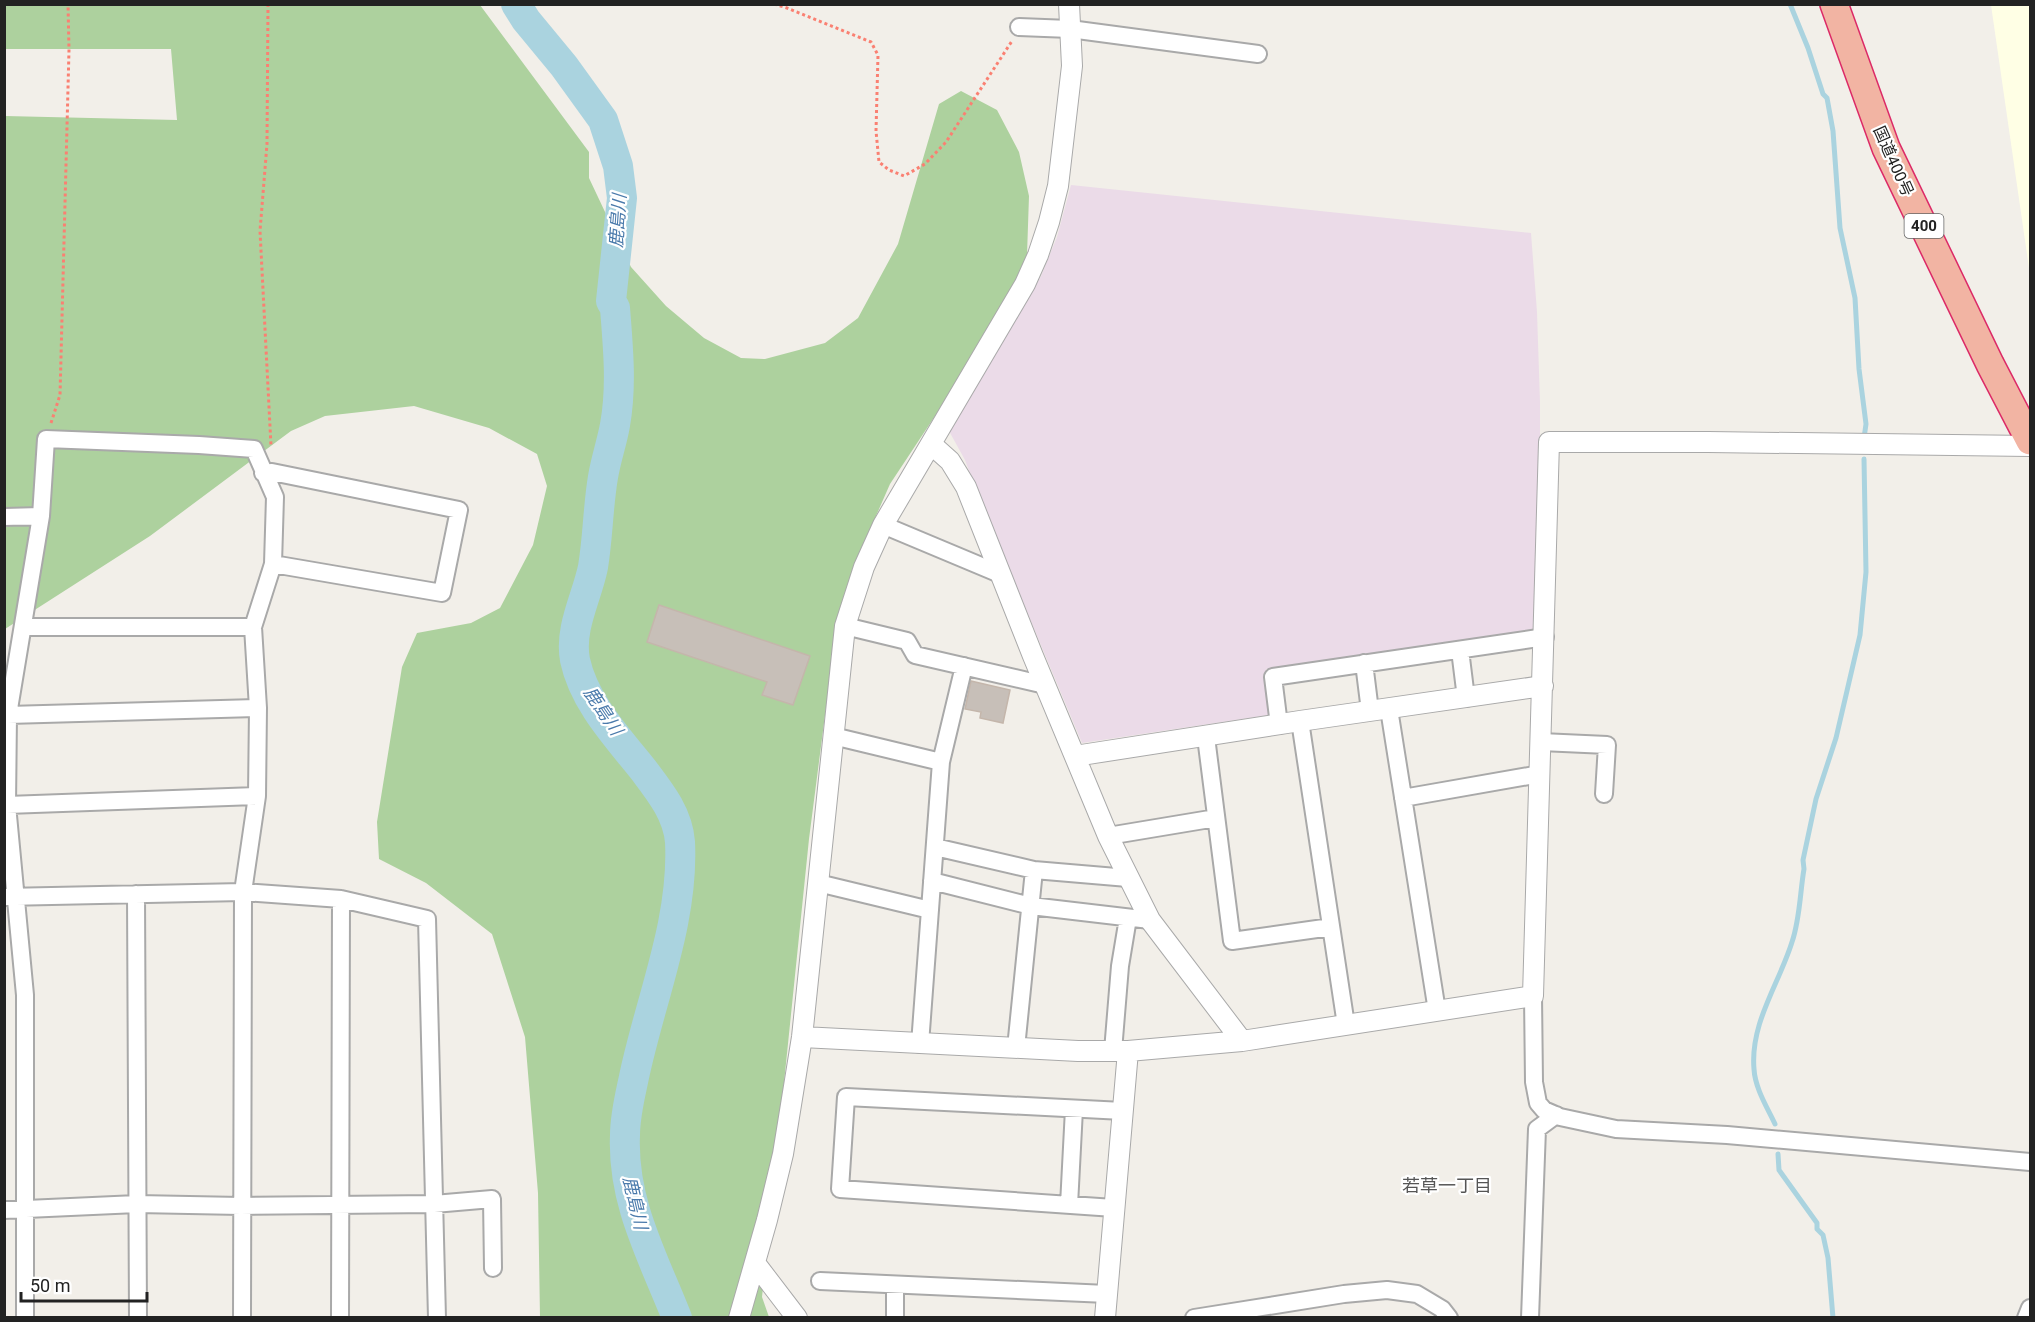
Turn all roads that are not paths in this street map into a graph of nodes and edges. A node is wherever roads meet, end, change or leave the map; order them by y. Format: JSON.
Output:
{"nodes":[{"id":1,"x":1069,"y":4,"type":"edge"},
{"id":2,"x":1834,"y":4,"type":"edge"},
{"id":3,"x":1019,"y":27,"type":"road end"},
{"id":4,"x":1071,"y":29,"type":"junction"},
{"id":5,"x":1258,"y":54,"type":"dead end"},
{"id":6,"x":2031,"y":441,"type":"edge"},
{"id":7,"x":931,"y":444,"type":"junction"},
{"id":8,"x":2031,"y":446,"type":"edge"},
{"id":9,"x":268,"y":472,"type":"junction"},
{"id":10,"x":40,"y":516,"type":"junction"},
{"id":11,"x":4,"y":517,"type":"edge"},
{"id":12,"x":883,"y":525,"type":"junction"},
{"id":13,"x":273,"y":564,"type":"junction"},
{"id":14,"x":1000,"y":574,"type":"junction"},
{"id":15,"x":845,"y":626,"type":"junction"},
{"id":16,"x":22,"y":627,"type":"junction"},
{"id":17,"x":253,"y":627,"type":"junction"},
{"id":18,"x":1545,"y":637,"type":"junction"},
{"id":19,"x":1460,"y":650,"type":"junction"},
{"id":20,"x":1364,"y":663,"type":"junction"},
{"id":21,"x":964,"y":666,"type":"junction"},
{"id":22,"x":1045,"y":685,"type":"junction"},
{"id":23,"x":1543,"y":686,"type":"junction"},
{"id":24,"x":1466,"y":698,"type":"junction"},
{"id":25,"x":258,"y":708,"type":"junction"},
{"id":26,"x":1380,"y":710,"type":"junction"},
{"id":27,"x":8,"y":715,"type":"junction"},
{"id":28,"x":1300,"y":721,"type":"junction"},
{"id":29,"x":1279,"y":724,"type":"junction"},
{"id":30,"x":833,"y":736,"type":"junction"},
{"id":31,"x":1206,"y":737,"type":"junction"},
{"id":32,"x":1541,"y":742,"type":"junction"},
{"id":33,"x":1075,"y":756,"type":"junction"},
{"id":34,"x":941,"y":762,"type":"junction"},
{"id":35,"x":1540,"y":774,"type":"junction"},
{"id":36,"x":1604,"y":794,"type":"dead end"},
{"id":37,"x":257,"y":796,"type":"junction"},
{"id":38,"x":1403,"y":798,"type":"junction"},
{"id":39,"x":7,"y":805,"type":"junction"},
{"id":40,"x":1216,"y":818,"type":"junction"},
{"id":41,"x":1108,"y":836,"type":"junction"},
{"id":42,"x":935,"y":847,"type":"junction"},
{"id":43,"x":1034,"y":870,"type":"junction"},
{"id":44,"x":1128,"y":878,"type":"junction"},
{"id":45,"x":932,"y":881,"type":"junction"},
{"id":46,"x":818,"y":883,"type":"junction"},
{"id":47,"x":243,"y":892,"type":"junction"},
{"id":48,"x":136,"y":894,"type":"junction"},
{"id":49,"x":11,"y":897,"type":"edge"},
{"id":50,"x":341,"y":899,"type":"junction"},
{"id":51,"x":1031,"y":906,"type":"junction"},
{"id":52,"x":930,"y":910,"type":"junction"},
{"id":53,"x":1128,"y":918,"type":"junction"},
{"id":54,"x":1150,"y":920,"type":"junction"},
{"id":55,"x":1331,"y":927,"type":"junction"},
{"id":56,"x":1533,"y":996,"type":"junction"},
{"id":57,"x":1437,"y":1011,"type":"junction"},
{"id":58,"x":1346,"y":1025,"type":"junction"},
{"id":59,"x":802,"y":1037,"type":"junction"},
{"id":60,"x":1242,"y":1041,"type":"junction"},
{"id":61,"x":920,"y":1044,"type":"junction"},
{"id":62,"x":1016,"y":1048,"type":"junction"},
{"id":63,"x":1120,"y":1051,"type":"junction"},
{"id":64,"x":1074,"y":1109,"type":"junction"},
{"id":65,"x":1123,"y":1112,"type":"junction"},
{"id":66,"x":1556,"y":1115,"type":"junction"},
{"id":67,"x":2031,"y":1162,"type":"edge"},
{"id":68,"x":137,"y":1204,"type":"junction"},
{"id":69,"x":434,"y":1204,"type":"junction"},
{"id":70,"x":1069,"y":1204,"type":"junction"},
{"id":71,"x":241,"y":1206,"type":"junction"},
{"id":72,"x":340,"y":1206,"type":"junction"},
{"id":73,"x":1114,"y":1208,"type":"junction"},
{"id":74,"x":4,"y":1210,"type":"edge"},
{"id":75,"x":25,"y":1210,"type":"junction"},
{"id":76,"x":755,"y":1263,"type":"junction"},
{"id":77,"x":493,"y":1268,"type":"dead end"},
{"id":78,"x":820,"y":1281,"type":"dead end"},
{"id":79,"x":895,"y":1284,"type":"junction"},
{"id":80,"x":1107,"y":1293,"type":"junction"},
{"id":81,"x":2031,"y":1308,"type":"edge"},
{"id":82,"x":25,"y":1317,"type":"edge"},
{"id":83,"x":138,"y":1317,"type":"edge"},
{"id":84,"x":242,"y":1317,"type":"edge"},
{"id":85,"x":340,"y":1317,"type":"edge"},
{"id":86,"x":437,"y":1317,"type":"edge"},
{"id":87,"x":739,"y":1317,"type":"edge"},
{"id":88,"x":797,"y":1317,"type":"edge"},
{"id":89,"x":894,"y":1317,"type":"edge"},
{"id":90,"x":1105,"y":1317,"type":"edge"},
{"id":91,"x":1194,"y":1317,"type":"edge"},
{"id":92,"x":1449,"y":1317,"type":"edge"},
{"id":93,"x":1530,"y":1317,"type":"edge"},
{"id":94,"x":2026,"y":1317,"type":"edge"}],
"edges":[{"from":1,"to":4,"type":"street"},
{"from":2,"to":6,"type":"highway","name":"国道400号","number":"400"},
{"from":3,"to":4,"type":"street"},
{"from":4,"to":5,"type":"street"},
{"from":4,"to":7,"type":"street"},
{"from":7,"to":12,"type":"street"},
{"from":7,"to":14,"type":"street"},
{"from":8,"to":18,"type":"street"},
{"from":9,"to":10,"type":"street"},
{"from":9,"to":13,"type":"street"},
{"from":9,"to":13,"type":"street"},
{"from":10,"to":11,"type":"street"},
{"from":10,"to":16,"type":"street"},
{"from":12,"to":14,"type":"street"},
{"from":12,"to":15,"type":"street"},
{"from":13,"to":17,"type":"street"},
{"from":14,"to":22,"type":"street"},
{"from":15,"to":21,"type":"street"},
{"from":15,"to":30,"type":"street"},
{"from":16,"to":17,"type":"street"},
{"from":16,"to":27,"type":"street"},
{"from":17,"to":25,"type":"street"},
{"from":18,"to":19,"type":"street"},
{"from":18,"to":23,"type":"street"},
{"from":19,"to":20,"type":"street"},
{"from":19,"to":24,"type":"street"},
{"from":20,"to":26,"type":"street"},
{"from":20,"to":29,"type":"street"},
{"from":21,"to":22,"type":"street"},
{"from":21,"to":34,"type":"street"},
{"from":22,"to":33,"type":"street"},
{"from":23,"to":24,"type":"street"},
{"from":23,"to":32,"type":"street"},
{"from":24,"to":26,"type":"street"},
{"from":25,"to":27,"type":"street"},
{"from":25,"to":37,"type":"street"},
{"from":26,"to":28,"type":"street"},
{"from":26,"to":38,"type":"street"},
{"from":27,"to":39,"type":"street"},
{"from":28,"to":29,"type":"street"},
{"from":28,"to":55,"type":"street"},
{"from":29,"to":31,"type":"street"},
{"from":30,"to":34,"type":"street"},
{"from":30,"to":46,"type":"street"},
{"from":31,"to":33,"type":"street"},
{"from":31,"to":40,"type":"street"},
{"from":32,"to":35,"type":"street"},
{"from":32,"to":36,"type":"street"},
{"from":33,"to":41,"type":"street"},
{"from":34,"to":42,"type":"street"},
{"from":35,"to":38,"type":"street"},
{"from":35,"to":56,"type":"street"},
{"from":37,"to":39,"type":"street"},
{"from":37,"to":47,"type":"street"},
{"from":38,"to":57,"type":"street"},
{"from":39,"to":49,"type":"street"},
{"from":40,"to":41,"type":"street"},
{"from":40,"to":55,"type":"street"},
{"from":41,"to":44,"type":"street"},
{"from":42,"to":43,"type":"street"},
{"from":42,"to":45,"type":"street"},
{"from":43,"to":44,"type":"street"},
{"from":43,"to":51,"type":"street"},
{"from":44,"to":54,"type":"street"},
{"from":45,"to":51,"type":"street"},
{"from":45,"to":52,"type":"street"},
{"from":46,"to":52,"type":"street"},
{"from":46,"to":59,"type":"street"},
{"from":47,"to":48,"type":"street"},
{"from":47,"to":50,"type":"street"},
{"from":47,"to":71,"type":"street"},
{"from":48,"to":49,"type":"street"},
{"from":48,"to":68,"type":"street"},
{"from":49,"to":75,"type":"street"},
{"from":50,"to":69,"type":"street"},
{"from":50,"to":72,"type":"street"},
{"from":51,"to":53,"type":"street"},
{"from":51,"to":62,"type":"street"},
{"from":52,"to":61,"type":"street"},
{"from":53,"to":54,"type":"street"},
{"from":53,"to":63,"type":"street"},
{"from":54,"to":60,"type":"street"},
{"from":55,"to":58,"type":"street"},
{"from":56,"to":57,"type":"street"},
{"from":56,"to":66,"type":"street"},
{"from":57,"to":58,"type":"street"},
{"from":58,"to":60,"type":"street"},
{"from":59,"to":61,"type":"street"},
{"from":59,"to":76,"type":"street"},
{"from":60,"to":63,"type":"street"},
{"from":61,"to":62,"type":"street"},
{"from":62,"to":63,"type":"street"},
{"from":63,"to":65,"type":"street"},
{"from":64,"to":65,"type":"street"},
{"from":64,"to":70,"type":"street"},
{"from":64,"to":70,"type":"street"},
{"from":65,"to":73,"type":"street"},
{"from":66,"to":67,"type":"street"},
{"from":66,"to":93,"type":"street"},
{"from":68,"to":71,"type":"street"},
{"from":68,"to":75,"type":"street"},
{"from":68,"to":83,"type":"street"},
{"from":69,"to":72,"type":"street"},
{"from":69,"to":77,"type":"street"},
{"from":69,"to":86,"type":"street"},
{"from":70,"to":73,"type":"street"},
{"from":71,"to":72,"type":"street"},
{"from":71,"to":84,"type":"street"},
{"from":72,"to":85,"type":"street"},
{"from":73,"to":80,"type":"street"},
{"from":74,"to":75,"type":"street"},
{"from":75,"to":82,"type":"street"},
{"from":76,"to":87,"type":"street"},
{"from":76,"to":88,"type":"street"},
{"from":78,"to":79,"type":"street"},
{"from":79,"to":80,"type":"street"},
{"from":79,"to":89,"type":"street"},
{"from":80,"to":90,"type":"street"},
{"from":81,"to":94,"type":"street"},
{"from":91,"to":92,"type":"street"}]}
